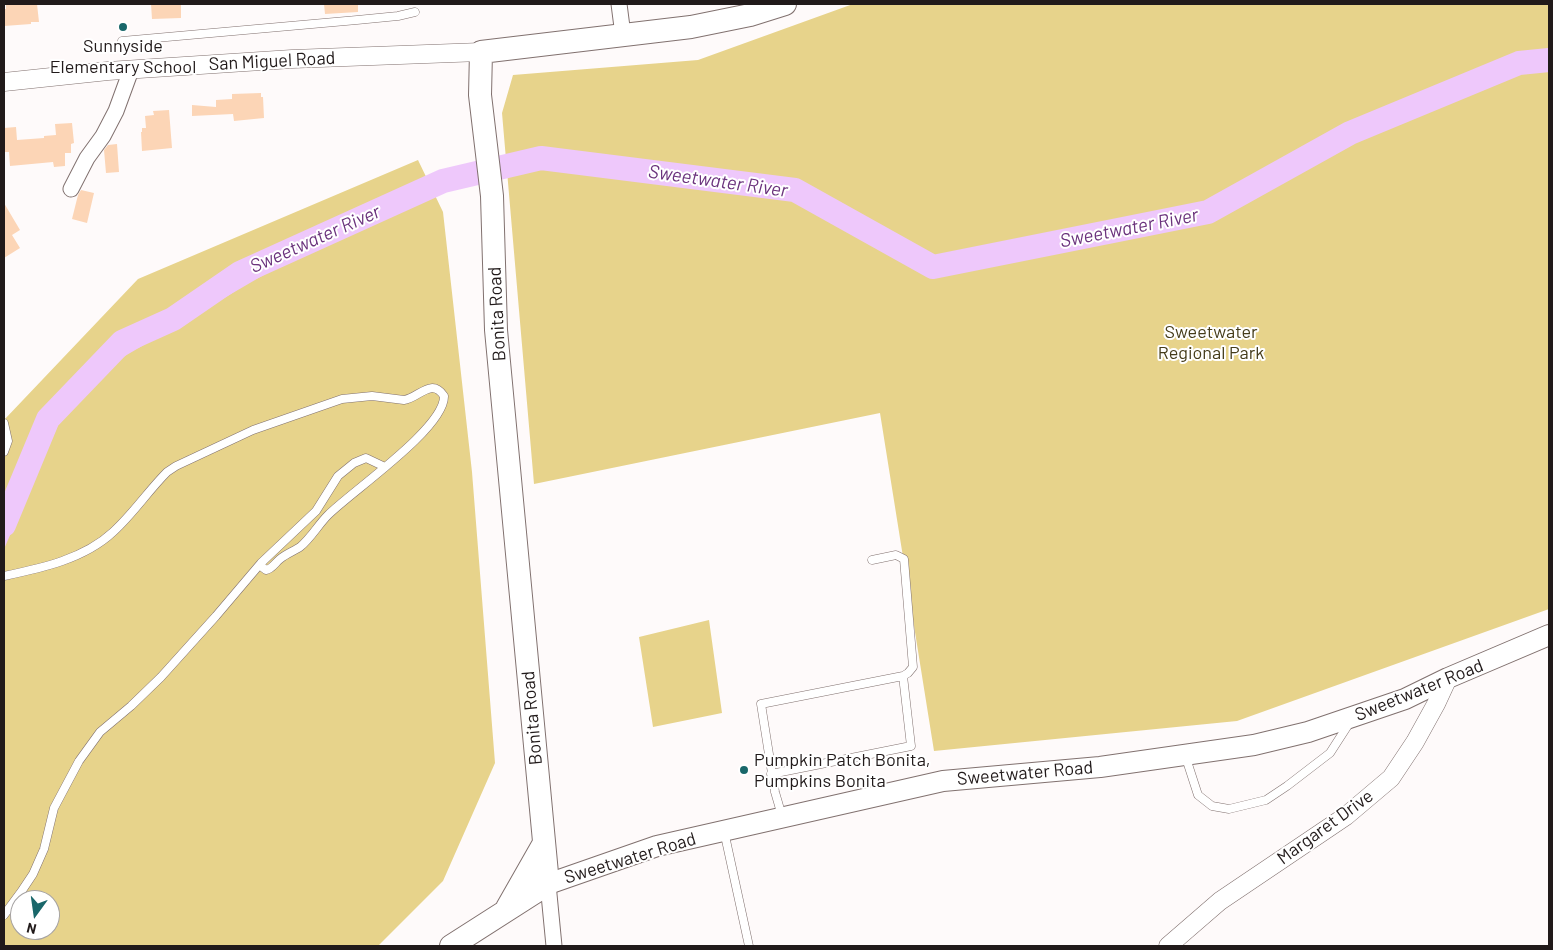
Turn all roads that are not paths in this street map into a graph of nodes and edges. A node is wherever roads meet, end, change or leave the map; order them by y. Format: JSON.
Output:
{"nodes":[{"id":1,"x":619,"y":4,"type":"edge"},
{"id":2,"x":785,"y":4,"type":"edge"},
{"id":3,"x":415,"y":12,"type":"dead end"},
{"id":4,"x":623,"y":35,"type":"junction"},
{"id":5,"x":122,"y":41,"type":"dead end"},
{"id":6,"x":481,"y":52,"type":"junction"},
{"id":7,"x":131,"y":70,"type":"junction"},
{"id":8,"x":4,"y":82,"type":"edge"},
{"id":9,"x":71,"y":189,"type":"dead end"},
{"id":10,"x":4,"y":423,"type":"edge"},
{"id":11,"x":4,"y":452,"type":"edge"},
{"id":12,"x":385,"y":467,"type":"junction"},
{"id":13,"x":872,"y":560,"type":"dead end"},
{"id":14,"x":261,"y":563,"type":"junction"},
{"id":15,"x":4,"y":576,"type":"edge"},
{"id":16,"x":1549,"y":635,"type":"edge"},
{"id":17,"x":902,"y":676,"type":"junction"},
{"id":18,"x":1448,"y":678,"type":"junction"},
{"id":19,"x":1354,"y":716,"type":"junction"},
{"id":20,"x":1185,"y":755,"type":"junction"},
{"id":21,"x":772,"y":774,"type":"junction"},
{"id":22,"x":782,"y":818,"type":"junction"},
{"id":23,"x":724,"y":831,"type":"junction"},
{"id":24,"x":544,"y":843,"type":"junction"},
{"id":25,"x":548,"y":884,"type":"junction"},
{"id":26,"x":506,"y":911,"type":"junction"},
{"id":27,"x":4,"y":915,"type":"edge"},
{"id":28,"x":451,"y":946,"type":"edge"},
{"id":29,"x":554,"y":946,"type":"edge"},
{"id":30,"x":749,"y":946,"type":"edge"},
{"id":31,"x":1168,"y":946,"type":"edge"}],
"edges":[{"from":1,"to":4,"type":"street"},
{"from":2,"to":4,"type":"main road"},
{"from":3,"to":5,"type":"lane"},
{"from":4,"to":6,"type":"main road"},
{"from":6,"to":7,"type":"street","name":"San Miguel Road"},
{"from":6,"to":24,"type":"main road","name":"Bonita Road"},
{"from":7,"to":8,"type":"street","name":"San Miguel Road"},
{"from":7,"to":9,"type":"street"},
{"from":10,"to":11,"type":"lane"},
{"from":12,"to":14,"type":"lane"},
{"from":12,"to":14,"type":"lane"},
{"from":12,"to":15,"type":"lane"},
{"from":13,"to":17,"type":"lane"},
{"from":14,"to":27,"type":"lane"},
{"from":16,"to":18,"type":"main road","name":"Sweetwater Road"},
{"from":17,"to":21,"type":"lane"},
{"from":17,"to":21,"type":"lane"},
{"from":18,"to":19,"type":"main road","name":"Sweetwater Road"},
{"from":18,"to":31,"type":"street","name":"Margaret Drive"},
{"from":19,"to":20,"type":"main road","name":"Sweetwater Road"},
{"from":19,"to":20,"type":"lane"},
{"from":20,"to":22,"type":"main road","name":"Sweetwater Road"},
{"from":21,"to":22,"type":"lane"},
{"from":22,"to":23,"type":"main road","name":"Sweetwater Road"},
{"from":23,"to":25,"type":"main road","name":"Sweetwater Road"},
{"from":23,"to":30,"type":"lane"},
{"from":24,"to":25,"type":"main road","name":"Bonita Road"},
{"from":24,"to":26,"type":"main road"},
{"from":25,"to":26,"type":"main road","name":"Sweetwater Road"},
{"from":25,"to":29,"type":"street"},
{"from":26,"to":28,"type":"main road","name":"Sweetwater Road"}]}
